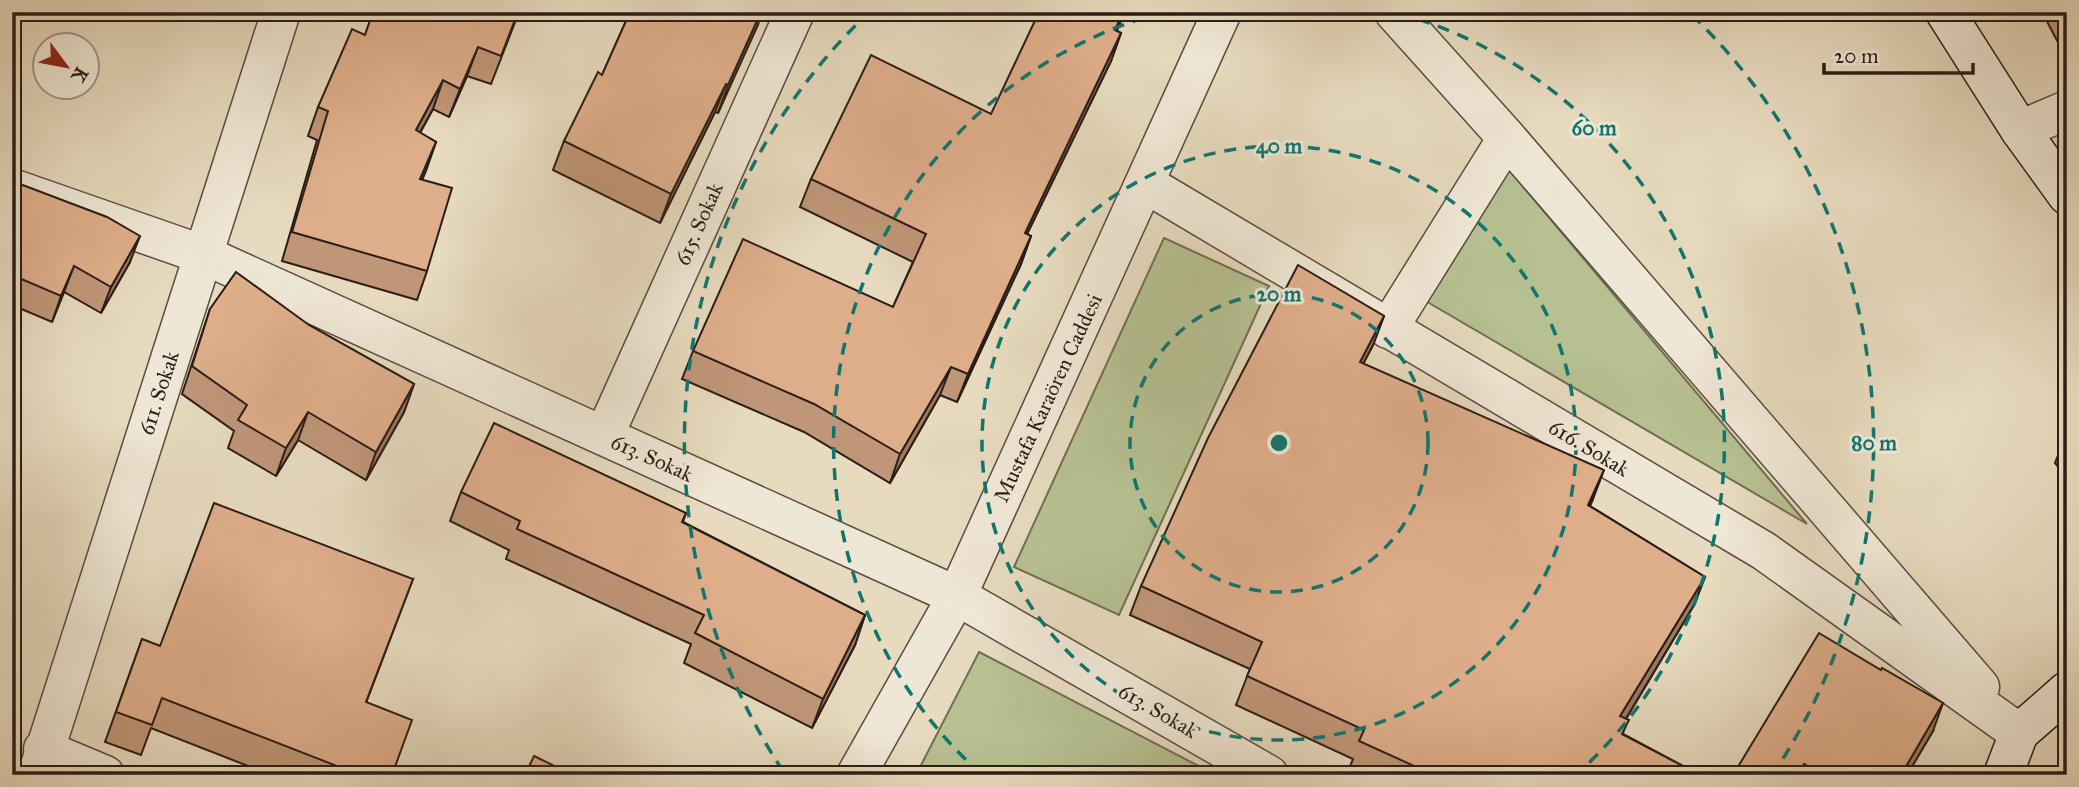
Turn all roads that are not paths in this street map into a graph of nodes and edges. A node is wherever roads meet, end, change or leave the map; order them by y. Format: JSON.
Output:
{"nodes":[{"id":1,"x":281,"y":12,"type":"edge"},
{"id":2,"x":795,"y":12,"type":"edge"},
{"id":3,"x":1222,"y":12,"type":"edge"},
{"id":4,"x":1394,"y":12,"type":"edge"},
{"id":5,"x":1945,"y":12,"type":"edge"},
{"id":6,"x":2067,"y":110,"type":"edge"},
{"id":7,"x":2020,"y":130,"type":"junction"},
{"id":8,"x":1507,"y":138,"type":"junction"},
{"id":9,"x":1146,"y":184,"type":"junction"},
{"id":10,"x":12,"y":188,"type":"edge"},
{"id":11,"x":2067,"y":195,"type":"edge"},
{"id":12,"x":204,"y":255,"type":"junction"},
{"id":13,"x":1388,"y":329,"type":"junction"},
{"id":14,"x":604,"y":436,"type":"junction"},
{"id":15,"x":957,"y":596,"type":"junction"},
{"id":16,"x":2067,"y":691,"type":"edge"},
{"id":17,"x":2019,"y":733,"type":"junction"},
{"id":18,"x":40,"y":762,"type":"edge"},
{"id":19,"x":105,"y":775,"type":"edge"},
{"id":20,"x":856,"y":775,"type":"edge"},
{"id":21,"x":1269,"y":775,"type":"edge"},
{"id":22,"x":2003,"y":775,"type":"edge"}],
"edges":[{"from":1,"to":12,"type":"street","name":"611. Sokak"},
{"from":2,"to":14,"type":"street","name":"615. Sokak"},
{"from":3,"to":9,"type":"street","name":"Mustafa Karaören Caddesi"},
{"from":4,"to":8,"type":"street"},
{"from":5,"to":7,"type":"street"},
{"from":6,"to":7,"type":"street"},
{"from":7,"to":11,"type":"street"},
{"from":8,"to":13,"type":"street"},
{"from":8,"to":17,"type":"street"},
{"from":9,"to":13,"type":"street","name":"616. Sokak"},
{"from":9,"to":15,"type":"street","name":"Mustafa Karaören Caddesi"},
{"from":10,"to":12,"type":"street","name":"613. Sokak"},
{"from":12,"to":14,"type":"street","name":"613. Sokak"},
{"from":12,"to":18,"type":"street","name":"611. Sokak"},
{"from":13,"to":17,"type":"street","name":"616. Sokak"},
{"from":14,"to":15,"type":"street","name":"613. Sokak"},
{"from":15,"to":20,"type":"street","name":"Mustafa Karaören Caddesi"},
{"from":15,"to":21,"type":"street","name":"613. Sokak"},
{"from":16,"to":17,"type":"street"},
{"from":17,"to":22,"type":"street"},
{"from":18,"to":19,"type":"street"}]}
